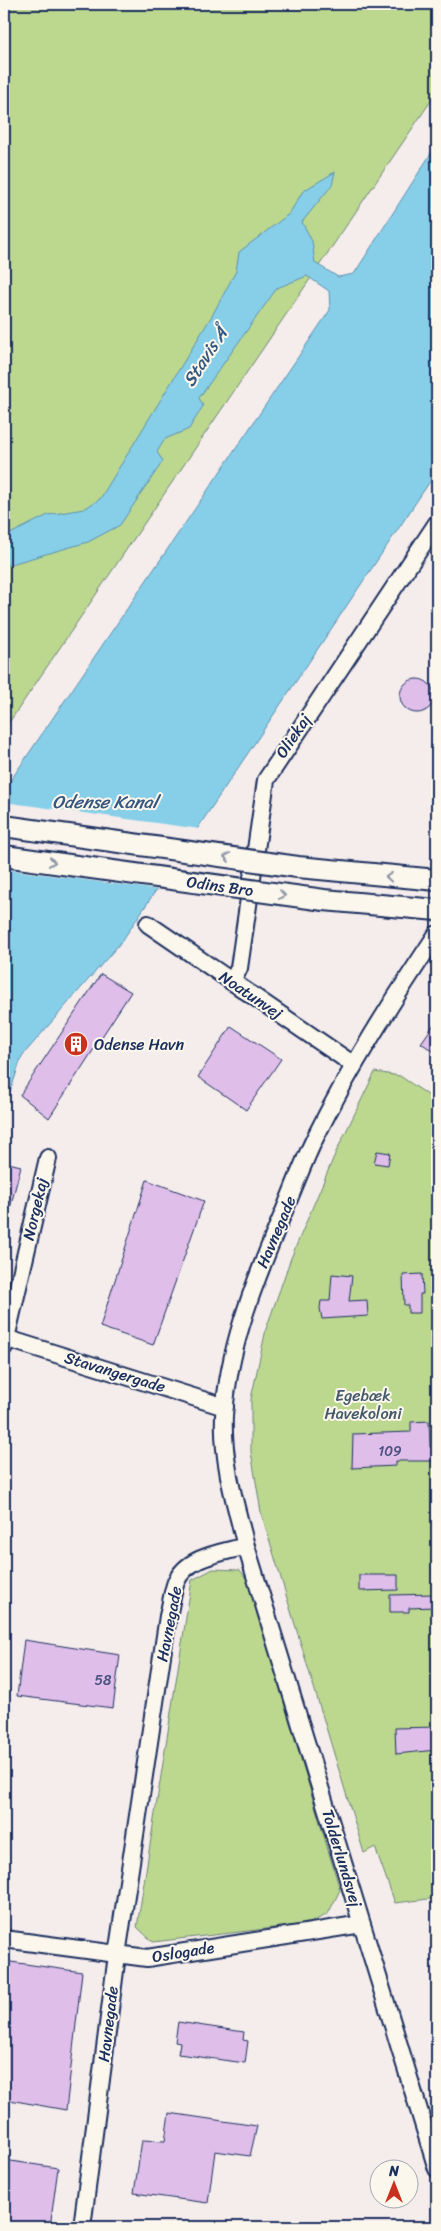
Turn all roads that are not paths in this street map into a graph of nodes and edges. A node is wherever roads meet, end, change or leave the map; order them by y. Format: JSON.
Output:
{"nodes":[{"id":1,"x":437,"y":523,"type":"edge"},
{"id":2,"x":4,"y":826,"type":"edge"},
{"id":3,"x":4,"y":856,"type":"edge"},
{"id":4,"x":437,"y":880,"type":"edge"},
{"id":5,"x":437,"y":910,"type":"edge"},
{"id":6,"x":148,"y":924,"type":"dead end"},
{"id":7,"x":437,"y":934,"type":"edge"},
{"id":8,"x":232,"y":982,"type":"junction"},
{"id":9,"x":354,"y":1065,"type":"junction"},
{"id":10,"x":48,"y":1158,"type":"dead end"},
{"id":11,"x":5,"y":1344,"type":"edge"},
{"id":12,"x":225,"y":1407,"type":"junction"},
{"id":13,"x":246,"y":1546,"type":"junction"},
{"id":14,"x":362,"y":1924,"type":"junction"},
{"id":15,"x":4,"y":1938,"type":"edge"},
{"id":16,"x":117,"y":1955,"type":"junction"},
{"id":17,"x":437,"y":2170,"type":"edge"},
{"id":18,"x":82,"y":2227,"type":"edge"}],
"edges":[{"from":1,"to":8,"type":"street","name":"Oliekaj"},
{"from":4,"to":2,"type":"main road","name":"Odins Bro","one_way":true,"bridge":true},
{"from":3,"to":5,"type":"main road","name":"Odins Bro","one_way":true,"bridge":true},
{"from":6,"to":8,"type":"street","name":"Noatunvej"},
{"from":7,"to":9,"type":"street","name":"Havnegade"},
{"from":8,"to":9,"type":"street","name":"Noatunvej"},
{"from":9,"to":12,"type":"street","name":"Havnegade"},
{"from":10,"to":11,"type":"street","name":"Norgekaj"},
{"from":11,"to":12,"type":"street","name":"Stavangergade"},
{"from":12,"to":13,"type":"street","name":"Havnegade"},
{"from":13,"to":14,"type":"street","name":"Tolderlundsvej"},
{"from":13,"to":16,"type":"street","name":"Havnegade"},
{"from":14,"to":16,"type":"street","name":"Oslogade"},
{"from":14,"to":17,"type":"street","name":"Tolderlundsvej"},
{"from":15,"to":16,"type":"street","name":"Oslogade"},
{"from":16,"to":18,"type":"street","name":"Havnegade"}]}
